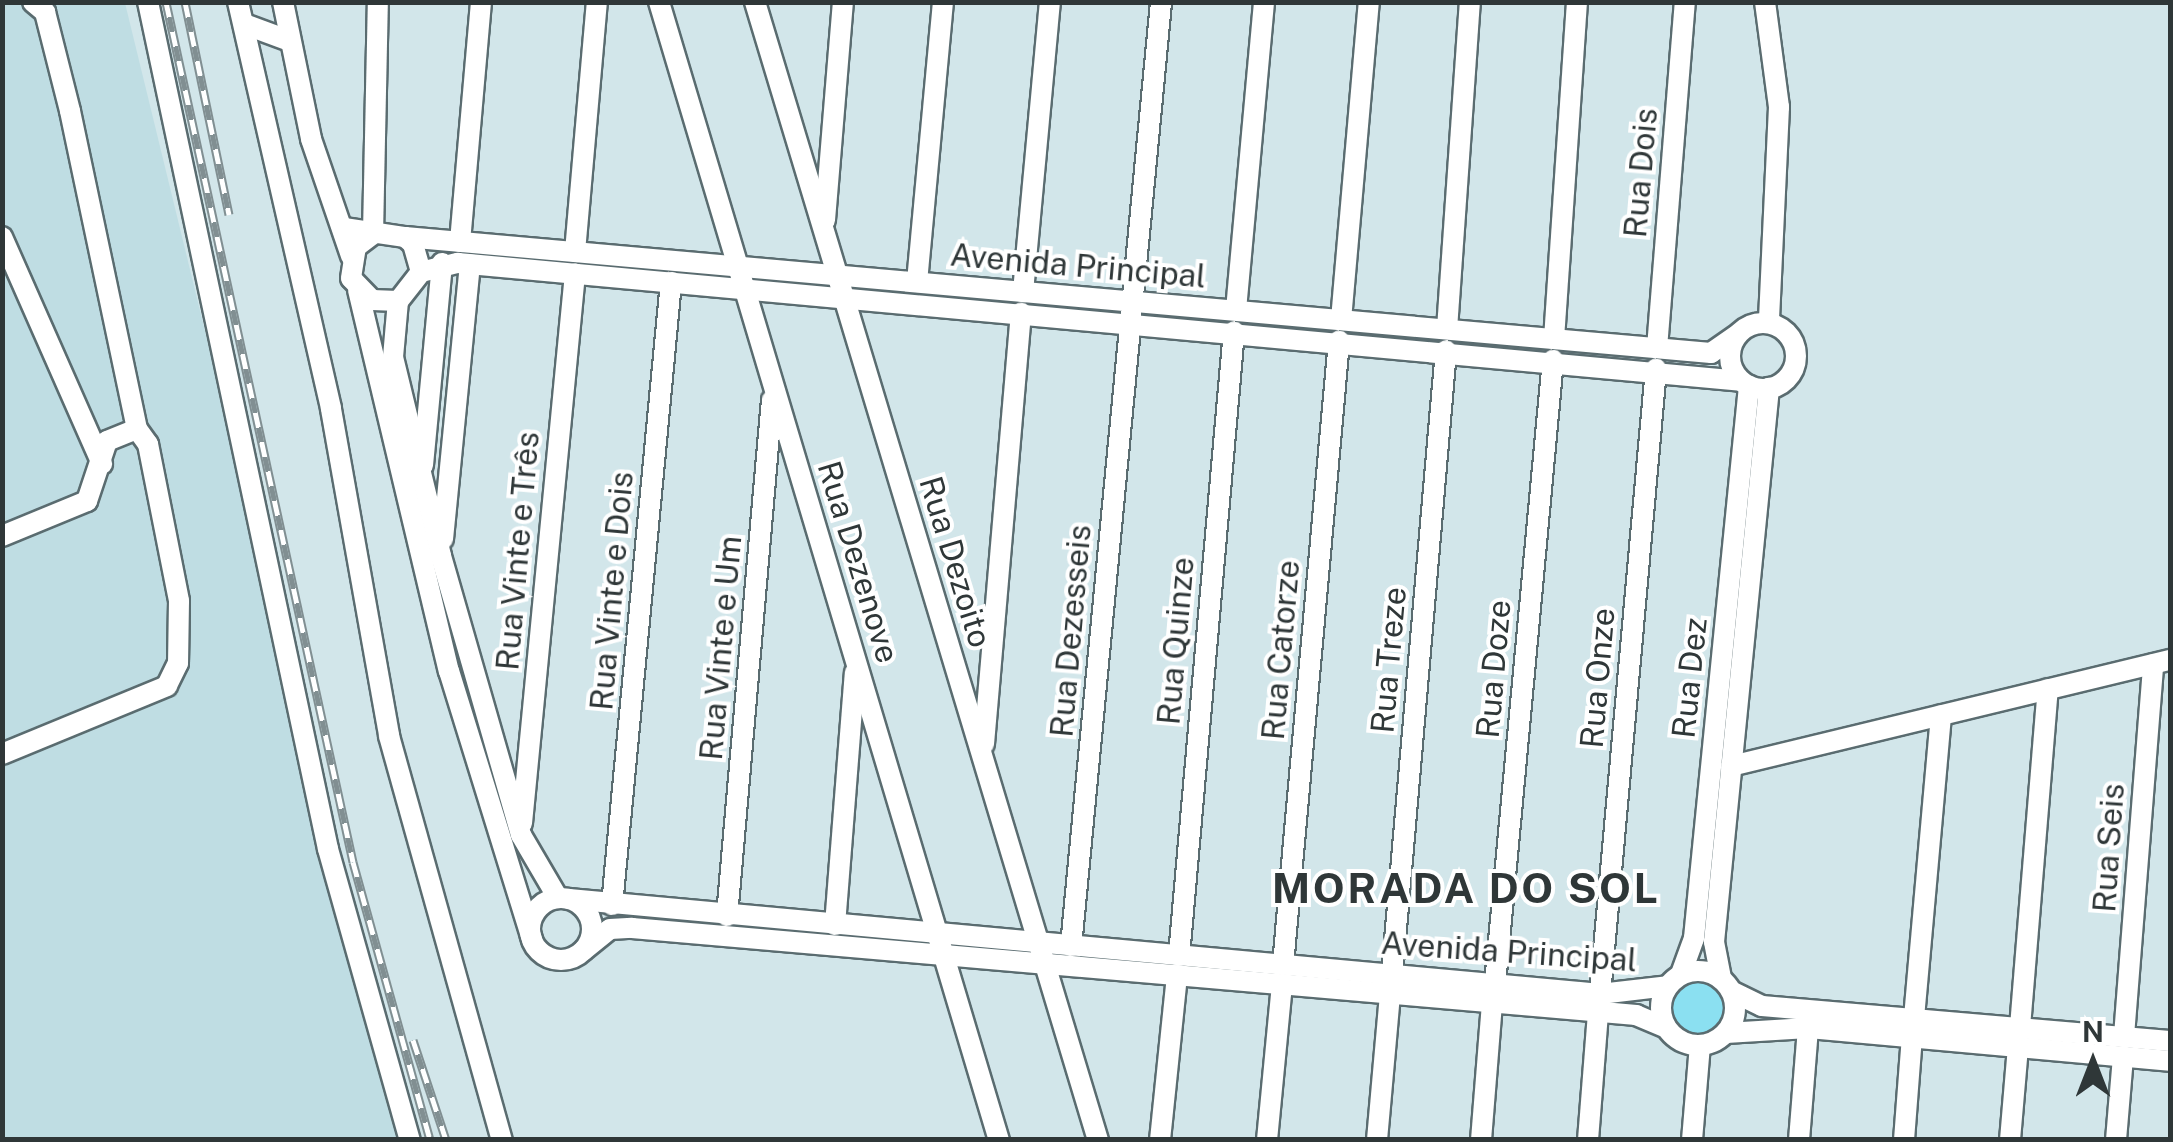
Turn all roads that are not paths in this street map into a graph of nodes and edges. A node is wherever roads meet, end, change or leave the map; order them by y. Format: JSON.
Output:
{"nodes":[{"id":1,"x":33,"y":2,"type":"edge"},
{"id":2,"x":148,"y":2,"type":"edge"},
{"id":3,"x":238,"y":2,"type":"edge"},
{"id":4,"x":283,"y":2,"type":"edge"},
{"id":5,"x":378,"y":2,"type":"edge"},
{"id":6,"x":481,"y":2,"type":"edge"},
{"id":7,"x":597,"y":2,"type":"edge"},
{"id":8,"x":659,"y":2,"type":"edge"},
{"id":9,"x":754,"y":2,"type":"edge"},
{"id":10,"x":844,"y":2,"type":"edge"},
{"id":11,"x":943,"y":2,"type":"edge"},
{"id":12,"x":1050,"y":2,"type":"edge"},
{"id":13,"x":1161,"y":2,"type":"edge"},
{"id":14,"x":1264,"y":2,"type":"edge"},
{"id":15,"x":1370,"y":2,"type":"edge"},
{"id":16,"x":1470,"y":2,"type":"edge"},
{"id":17,"x":1578,"y":2,"type":"edge"},
{"id":18,"x":1685,"y":2,"type":"edge"},
{"id":19,"x":1765,"y":2,"type":"edge"},
{"id":20,"x":244,"y":24,"type":"junction"},
{"id":21,"x":290,"y":41,"type":"junction"},
{"id":22,"x":344,"y":228,"type":"junction"},
{"id":23,"x":824,"y":233,"type":"junction"},
{"id":24,"x":373,"y":234,"type":"junction"},
{"id":25,"x":2,"y":237,"type":"edge"},
{"id":26,"x":405,"y":237,"type":"junction"},
{"id":27,"x":460,"y":242,"type":"junction"},
{"id":28,"x":352,"y":256,"type":"junction"},
{"id":29,"x":442,"y":263,"type":"junction"},
{"id":30,"x":575,"y":263,"type":"junction"},
{"id":31,"x":470,"y":264,"type":"junction"},
{"id":32,"x":738,"y":266,"type":"junction"},
{"id":33,"x":421,"y":272,"type":"junction"},
{"id":34,"x":837,"y":275,"type":"junction"},
{"id":35,"x":671,"y":282,"type":"junction"},
{"id":36,"x":916,"y":282,"type":"junction"},
{"id":37,"x":744,"y":288,"type":"junction"},
{"id":38,"x":358,"y":290,"type":"junction"},
{"id":39,"x":843,"y":297,"type":"junction"},
{"id":40,"x":398,"y":300,"type":"junction"},
{"id":41,"x":1022,"y":302,"type":"junction"},
{"id":42,"x":1131,"y":312,"type":"junction"},
{"id":43,"x":1235,"y":321,"type":"junction"},
{"id":44,"x":1769,"y":323,"type":"junction"},
{"id":45,"x":1340,"y":330,"type":"junction"},
{"id":46,"x":1737,"y":335,"type":"junction"},
{"id":47,"x":1446,"y":340,"type":"junction"},
{"id":48,"x":1553,"y":349,"type":"junction"},
{"id":49,"x":1656,"y":358,"type":"junction"},
{"id":50,"x":1753,"y":385,"type":"junction"},
{"id":51,"x":774,"y":386,"type":"junction"},
{"id":52,"x":136,"y":429,"type":"junction"},
{"id":53,"x":102,"y":466,"type":"junction"},
{"id":54,"x":422,"y":482,"type":"junction"},
{"id":55,"x":2,"y":536,"type":"edge"},
{"id":56,"x":441,"y":556,"type":"junction"},
{"id":57,"x":856,"y":662,"type":"junction"},
{"id":58,"x":2162,"y":662,"type":"edge"},
{"id":59,"x":2048,"y":690,"type":"junction"},
{"id":60,"x":1941,"y":715,"type":"junction"},
{"id":61,"x":2,"y":754,"type":"edge"},
{"id":62,"x":983,"y":759,"type":"junction"},
{"id":63,"x":1731,"y":766,"type":"junction"},
{"id":64,"x":521,"y":835,"type":"junction"},
{"id":65,"x":563,"y":899,"type":"junction"},
{"id":66,"x":612,"y":905,"type":"junction"},
{"id":67,"x":728,"y":916,"type":"junction"},
{"id":68,"x":835,"y":925,"type":"junction"},
{"id":69,"x":532,"y":940,"type":"junction"},
{"id":70,"x":941,"y":944,"type":"junction"},
{"id":71,"x":1071,"y":946,"type":"junction"},
{"id":72,"x":584,"y":950,"type":"junction"},
{"id":73,"x":1042,"y":954,"type":"junction"},
{"id":74,"x":1178,"y":966,"type":"junction"},
{"id":75,"x":1282,"y":975,"type":"junction"},
{"id":76,"x":1674,"y":980,"type":"junction"},
{"id":77,"x":1391,"y":984,"type":"junction"},
{"id":78,"x":1727,"y":985,"type":"junction"},
{"id":79,"x":1493,"y":994,"type":"junction"},
{"id":80,"x":1599,"y":1003,"type":"junction"},
{"id":81,"x":1666,"y":1028,"type":"junction"},
{"id":82,"x":1808,"y":1028,"type":"junction"},
{"id":83,"x":1913,"y":1028,"type":"junction"},
{"id":84,"x":1726,"y":1033,"type":"junction"},
{"id":85,"x":2019,"y":1037,"type":"junction"},
{"id":86,"x":2170,"y":1040,"type":"edge"},
{"id":87,"x":1700,"y":1045,"type":"junction"},
{"id":88,"x":2124,"y":1046,"type":"junction"},
{"id":89,"x":2170,"y":1061,"type":"edge"},
{"id":90,"x":410,"y":1140,"type":"edge"},
{"id":91,"x":502,"y":1140,"type":"edge"},
{"id":92,"x":999,"y":1140,"type":"edge"},
{"id":93,"x":1098,"y":1140,"type":"edge"},
{"id":94,"x":1160,"y":1140,"type":"edge"},
{"id":95,"x":1267,"y":1140,"type":"edge"},
{"id":96,"x":1376,"y":1140,"type":"edge"},
{"id":97,"x":1480,"y":1140,"type":"edge"},
{"id":98,"x":1588,"y":1140,"type":"edge"},
{"id":99,"x":1692,"y":1140,"type":"edge"},
{"id":100,"x":1799,"y":1140,"type":"edge"},
{"id":101,"x":1904,"y":1140,"type":"edge"},
{"id":102,"x":2010,"y":1140,"type":"edge"},
{"id":103,"x":2116,"y":1140,"type":"edge"}],
"edges":[{"from":1,"to":52,"type":"street"},
{"from":2,"to":90,"type":"street"},
{"from":3,"to":20,"type":"street"},
{"from":4,"to":21,"type":"street"},
{"from":5,"to":24,"type":"street"},
{"from":6,"to":27,"type":"street"},
{"from":7,"to":30,"type":"street"},
{"from":8,"to":32,"type":"street","name":"Rua Dezenove"},
{"from":9,"to":23,"type":"street","name":"Rua Dezoito"},
{"from":10,"to":23,"type":"street"},
{"from":11,"to":36,"type":"street"},
{"from":12,"to":41,"type":"street"},
{"from":13,"to":42,"type":"street","name":"Rua Dezesseis"},
{"from":14,"to":43,"type":"street"},
{"from":15,"to":45,"type":"street","name":"Rua Catorze"},
{"from":16,"to":47,"type":"street","name":"Rua Treze"},
{"from":17,"to":48,"type":"street","name":"Rua Doze"},
{"from":18,"to":49,"type":"street","name":"Rua Dois"},
{"from":19,"to":44,"type":"street"},
{"from":20,"to":21,"type":"street"},
{"from":20,"to":91,"type":"street"},
{"from":21,"to":22,"type":"street"},
{"from":22,"to":24,"type":"street","name":"Avenida Principal"},
{"from":22,"to":28,"type":"street"},
{"from":23,"to":34,"type":"street","name":"Rua Dezoito"},
{"from":24,"to":26,"type":"street","name":"Avenida Principal"},
{"from":24,"to":28,"type":"street"},
{"from":25,"to":53,"type":"street"},
{"from":26,"to":27,"type":"street","name":"Avenida Principal"},
{"from":26,"to":33,"type":"street"},
{"from":27,"to":30,"type":"street","name":"Avenida Principal"},
{"from":28,"to":38,"type":"street"},
{"from":29,"to":31,"type":"street","name":"Avenida Principal"},
{"from":29,"to":33,"type":"street","name":"Avenida Principal"},
{"from":29,"to":54,"type":"street"},
{"from":30,"to":31,"type":"street","name":"Avenida Principal"},
{"from":30,"to":32,"type":"street","name":"Avenida Principal"},
{"from":30,"to":35,"type":"street","name":"Avenida Principal"},
{"from":30,"to":64,"type":"street","name":"Rua Vinte e Três"},
{"from":31,"to":56,"type":"street"},
{"from":32,"to":34,"type":"street","name":"Avenida Principal"},
{"from":32,"to":37,"type":"street","name":"Rua Dezenove"},
{"from":33,"to":40,"type":"street","name":"Avenida Principal"},
{"from":34,"to":36,"type":"street","name":"Avenida Principal"},
{"from":34,"to":39,"type":"street","name":"Rua Dezoito"},
{"from":35,"to":37,"type":"street","name":"Avenida Principal"},
{"from":35,"to":66,"type":"street","name":"Rua Vinte e Dois"},
{"from":36,"to":41,"type":"street","name":"Avenida Principal"},
{"from":37,"to":39,"type":"street","name":"Avenida Principal"},
{"from":37,"to":51,"type":"street","name":"Rua Dezenove"},
{"from":38,"to":40,"type":"street"},
{"from":38,"to":69,"type":"street"},
{"from":39,"to":41,"type":"street","name":"Avenida Principal"},
{"from":39,"to":62,"type":"street","name":"Rua Dezoito"},
{"from":40,"to":54,"type":"street"},
{"from":41,"to":42,"type":"street","name":"Avenida Principal"},
{"from":41,"to":62,"type":"street"},
{"from":42,"to":43,"type":"street","name":"Avenida Principal"},
{"from":42,"to":71,"type":"street","name":"Rua Dezesseis"},
{"from":43,"to":45,"type":"street","name":"Avenida Principal"},
{"from":43,"to":74,"type":"street","name":"Rua Quinze"},
{"from":44,"to":46,"type":"street","name":"Avenida Principal"},
{"from":44,"to":50,"type":"street"},
{"from":45,"to":47,"type":"street","name":"Avenida Principal"},
{"from":45,"to":75,"type":"street","name":"Rua Catorze"},
{"from":46,"to":49,"type":"street","name":"Avenida Principal"},
{"from":46,"to":50,"type":"street"},
{"from":47,"to":48,"type":"street","name":"Avenida Principal"},
{"from":47,"to":77,"type":"street","name":"Rua Treze"},
{"from":48,"to":49,"type":"street","name":"Avenida Principal"},
{"from":48,"to":79,"type":"street","name":"Rua Doze"},
{"from":49,"to":50,"type":"street","name":"Avenida Principal"},
{"from":49,"to":80,"type":"street","name":"Rua Onze"},
{"from":50,"to":63,"type":"street","name":"Rua Dez"},
{"from":50,"to":76,"type":"street","name":"Rua Dez"},
{"from":51,"to":57,"type":"street","name":"Rua Dezenove"},
{"from":51,"to":67,"type":"street","name":"Rua Vinte e Um"},
{"from":52,"to":53,"type":"street"},
{"from":52,"to":61,"type":"street"},
{"from":53,"to":55,"type":"street"},
{"from":54,"to":56,"type":"street"},
{"from":56,"to":64,"type":"street"},
{"from":57,"to":68,"type":"street"},
{"from":57,"to":70,"type":"street","name":"Rua Dezenove"},
{"from":58,"to":59,"type":"street"},
{"from":58,"to":88,"type":"street","name":"Rua Seis"},
{"from":59,"to":60,"type":"street"},
{"from":59,"to":85,"type":"street"},
{"from":60,"to":63,"type":"street"},
{"from":60,"to":83,"type":"street"},
{"from":62,"to":73,"type":"street","name":"Rua Dezoito"},
{"from":63,"to":78,"type":"street","name":"Rua Dez"},
{"from":64,"to":65,"type":"street"},
{"from":65,"to":66,"type":"street","name":"Avenida Principal"},
{"from":65,"to":69,"type":"street"},
{"from":65,"to":72,"type":"street"},
{"from":66,"to":67,"type":"street","name":"Avenida Principal"},
{"from":67,"to":68,"type":"street","name":"Avenida Principal"},
{"from":68,"to":70,"type":"street","name":"Avenida Principal"},
{"from":69,"to":72,"type":"street"},
{"from":70,"to":72,"type":"street","name":"Avenida Principal"},
{"from":70,"to":73,"type":"street","name":"Avenida Principal"},
{"from":70,"to":92,"type":"street","name":"Rua Dezenove"},
{"from":71,"to":73,"type":"street","name":"Avenida Principal"},
{"from":71,"to":74,"type":"street","name":"Avenida Principal"},
{"from":73,"to":74,"type":"street","name":"Avenida Principal"},
{"from":73,"to":93,"type":"street","name":"Rua Dezoito"},
{"from":74,"to":75,"type":"street","name":"Avenida Principal"},
{"from":74,"to":94,"type":"street","name":"Rua Quinze"},
{"from":75,"to":77,"type":"street","name":"Avenida Principal"},
{"from":75,"to":95,"type":"street","name":"Rua Catorze"},
{"from":76,"to":78,"type":"street","name":"Avenida Principal"},
{"from":76,"to":80,"type":"street","name":"Avenida Principal"},
{"from":76,"to":81,"type":"street","name":"Avenida Principal"},
{"from":77,"to":79,"type":"street","name":"Avenida Principal"},
{"from":77,"to":96,"type":"street","name":"Rua Treze"},
{"from":78,"to":83,"type":"street","name":"Avenida Principal"},
{"from":78,"to":84,"type":"street"},
{"from":79,"to":80,"type":"street","name":"Avenida Principal"},
{"from":79,"to":97,"type":"street","name":"Rua Doze"},
{"from":80,"to":81,"type":"street","name":"Avenida Principal"},
{"from":80,"to":98,"type":"street","name":"Rua Onze"},
{"from":81,"to":87,"type":"street","name":"Avenida Principal"},
{"from":82,"to":83,"type":"street"},
{"from":82,"to":84,"type":"street"},
{"from":82,"to":100,"type":"street"},
{"from":83,"to":85,"type":"street"},
{"from":83,"to":101,"type":"street"},
{"from":84,"to":87,"type":"street"},
{"from":85,"to":88,"type":"street"},
{"from":85,"to":102,"type":"street"},
{"from":86,"to":88,"type":"street"},
{"from":87,"to":99,"type":"street"},
{"from":88,"to":89,"type":"street"},
{"from":88,"to":103,"type":"street","name":"Rua Seis"}]}
